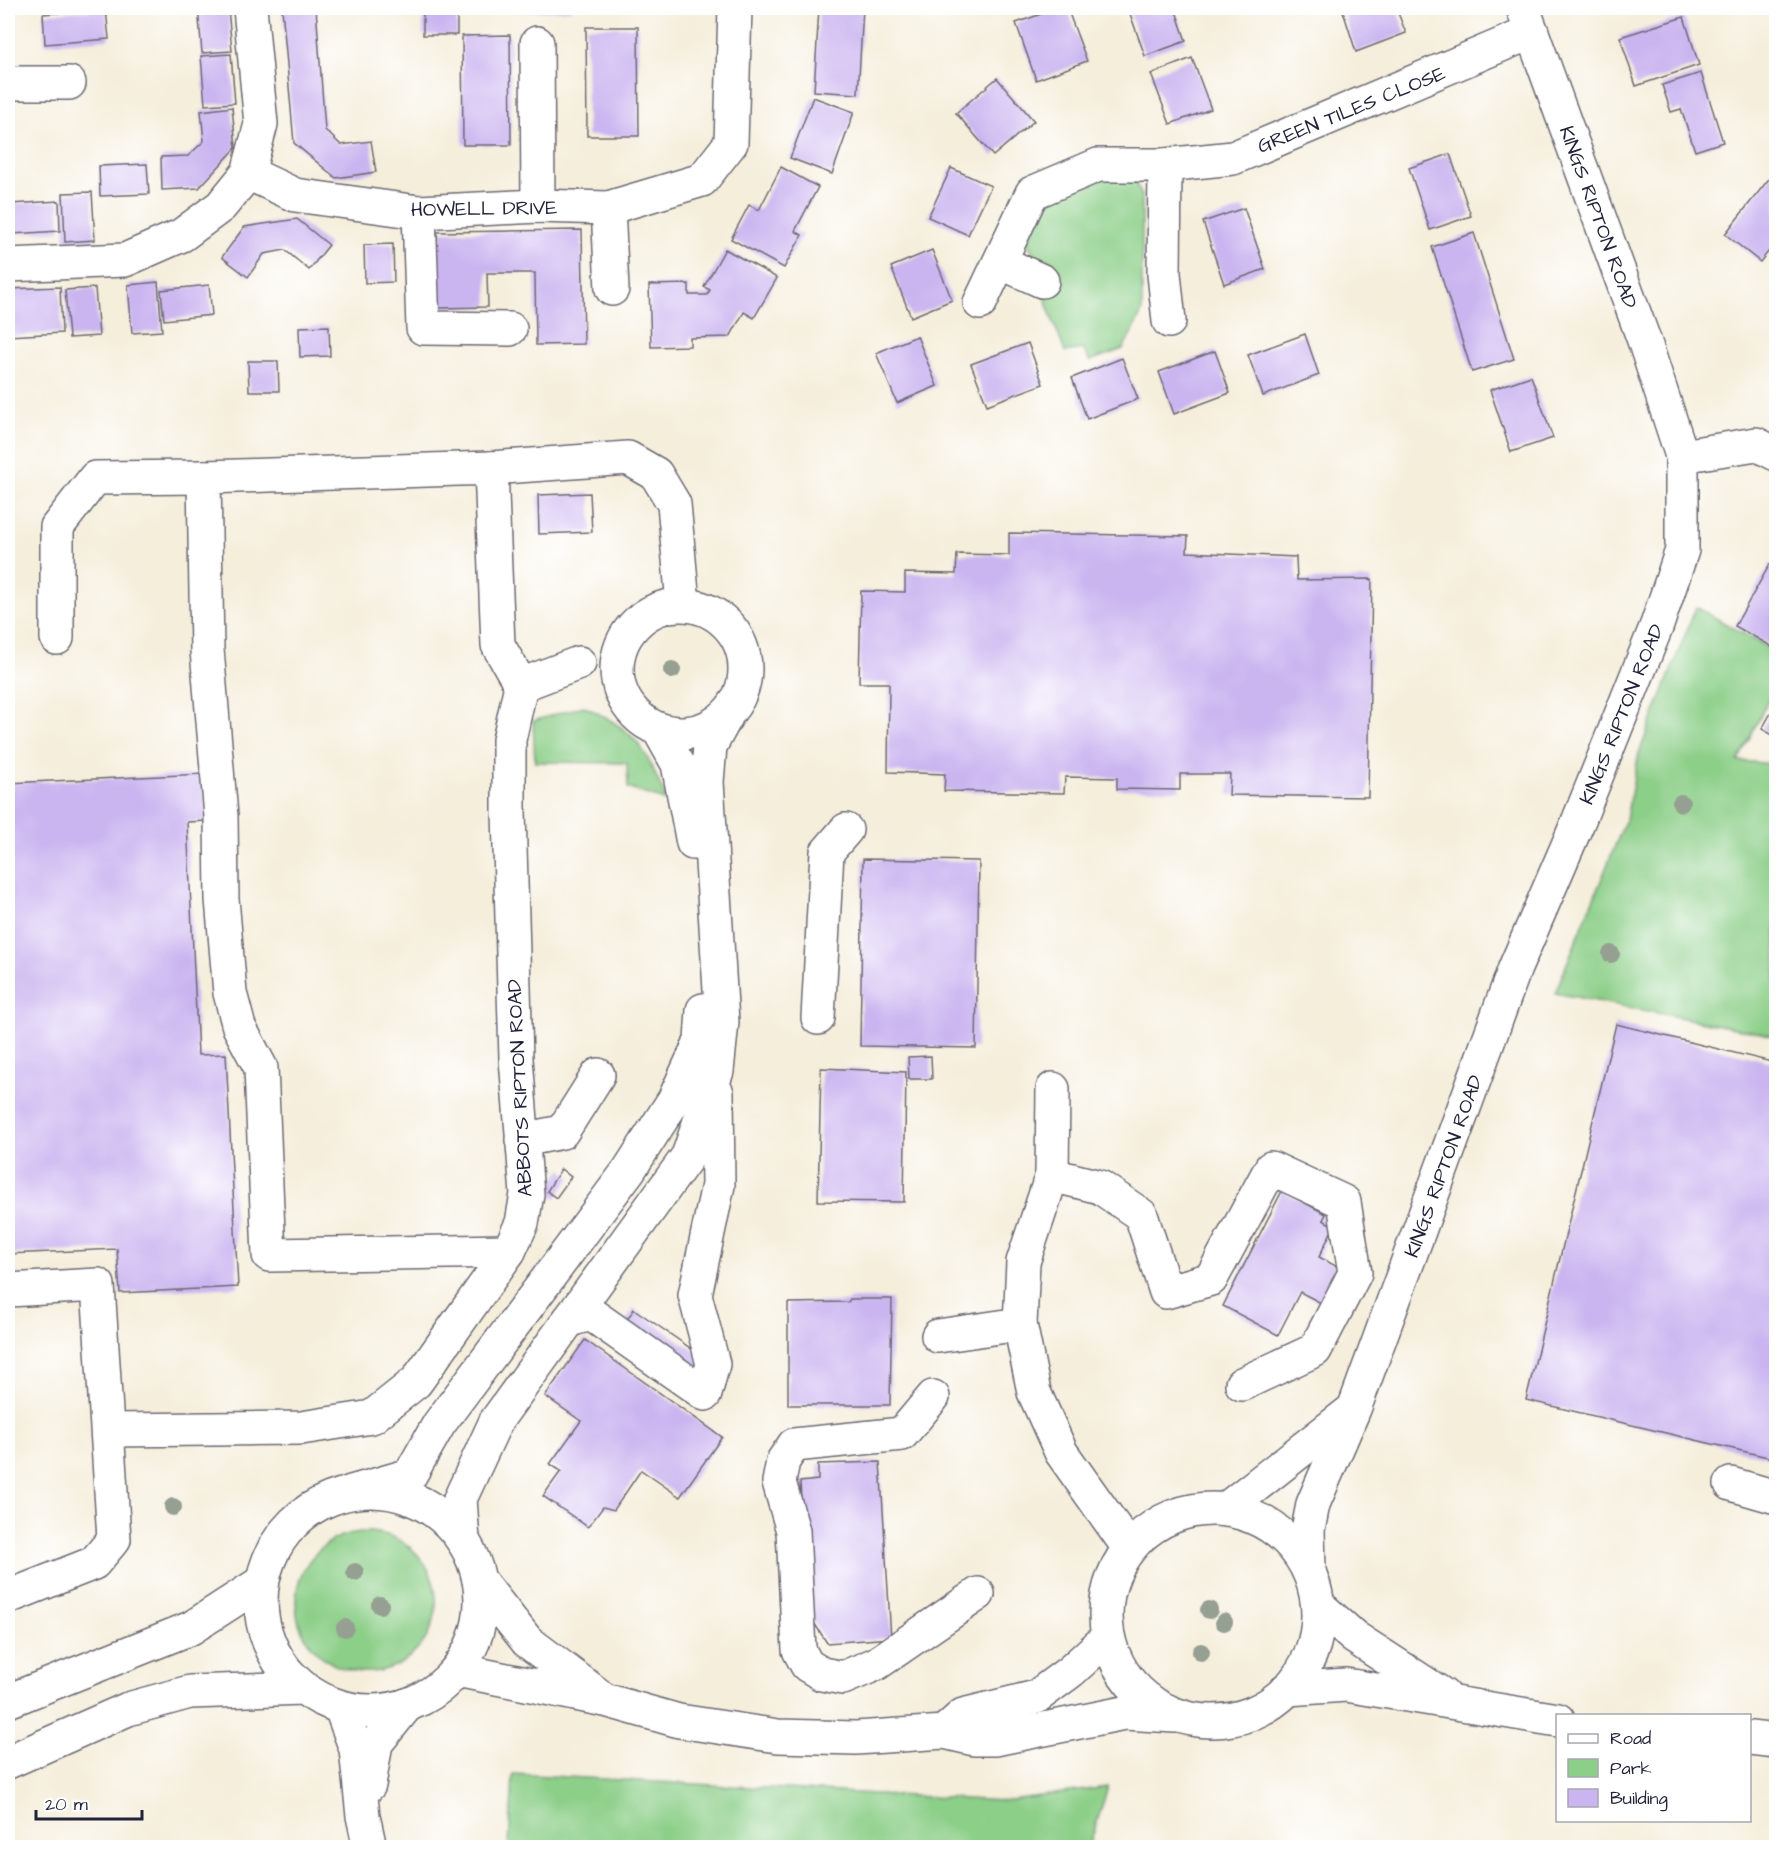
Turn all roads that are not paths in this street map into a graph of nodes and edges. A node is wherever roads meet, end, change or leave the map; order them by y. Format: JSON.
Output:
{"nodes":[{"id":1,"x":250,"y":8,"type":"edge"},
{"id":2,"x":735,"y":8,"type":"edge"},
{"id":3,"x":1527,"y":20,"type":"edge"},
{"id":4,"x":537,"y":43,"type":"dead end"},
{"id":5,"x":8,"y":83,"type":"edge"},
{"id":6,"x":69,"y":83,"type":"dead end"},
{"id":7,"x":1165,"y":165,"type":"junction"},
{"id":8,"x":248,"y":173,"type":"junction"},
{"id":9,"x":538,"y":206,"type":"junction"},
{"id":10,"x":608,"y":208,"type":"junction"},
{"id":11,"x":419,"y":212,"type":"junction"},
{"id":12,"x":1000,"y":262,"type":"junction"},
{"id":13,"x":8,"y":265,"type":"edge"},
{"id":14,"x":1042,"y":281,"type":"dead end"},
{"id":15,"x":612,"y":289,"type":"dead end"},
{"id":16,"x":980,"y":303,"type":"dead end"},
{"id":17,"x":1169,"y":321,"type":"dead end"},
{"id":18,"x":510,"y":329,"type":"dead end"},
{"id":19,"x":1776,"y":454,"type":"edge"},
{"id":20,"x":1682,"y":456,"type":"junction"},
{"id":21,"x":491,"y":468,"type":"junction"},
{"id":22,"x":204,"y":477,"type":"junction"},
{"id":23,"x":682,"y":604,"type":"junction"},
{"id":24,"x":57,"y":638,"type":"dead end"},
{"id":25,"x":579,"y":663,"type":"dead end"},
{"id":26,"x":521,"y":685,"type":"junction"},
{"id":27,"x":727,"y":715,"type":"junction"},
{"id":28,"x":658,"y":730,"type":"junction"},
{"id":29,"x":846,"y":830,"type":"dead end"},
{"id":30,"x":818,"y":1018,"type":"dead end"},
{"id":31,"x":717,"y":1071,"type":"junction"},
{"id":32,"x":598,"y":1075,"type":"dead end"},
{"id":33,"x":1053,"y":1089,"type":"dead end"},
{"id":34,"x":522,"y":1140,"type":"junction"},
{"id":35,"x":1052,"y":1175,"type":"junction"},
{"id":36,"x":509,"y":1251,"type":"junction"},
{"id":37,"x":8,"y":1290,"type":"edge"},
{"id":38,"x":569,"y":1320,"type":"junction"},
{"id":39,"x":1020,"y":1323,"type":"junction"},
{"id":40,"x":938,"y":1335,"type":"dead end"},
{"id":41,"x":1242,"y":1384,"type":"dead end"},
{"id":42,"x":933,"y":1397,"type":"dead end"},
{"id":43,"x":1354,"y":1409,"type":"junction"},
{"id":44,"x":109,"y":1430,"type":"junction"},
{"id":45,"x":1731,"y":1484,"type":"dead end"},
{"id":46,"x":351,"y":1492,"type":"junction"},
{"id":47,"x":1776,"y":1497,"type":"edge"},
{"id":48,"x":1226,"y":1509,"type":"junction"},
{"id":49,"x":463,"y":1541,"type":"junction"},
{"id":50,"x":1129,"y":1548,"type":"junction"},
{"id":51,"x":1309,"y":1570,"type":"junction"},
{"id":52,"x":479,"y":1580,"type":"junction"},
{"id":53,"x":262,"y":1582,"type":"junction"},
{"id":54,"x":978,"y":1594,"type":"dead end"},
{"id":55,"x":8,"y":1597,"type":"edge"},
{"id":56,"x":1318,"y":1605,"type":"junction"},
{"id":57,"x":1108,"y":1637,"type":"junction"},
{"id":58,"x":457,"y":1671,"type":"junction"},
{"id":59,"x":303,"y":1688,"type":"junction"},
{"id":60,"x":1287,"y":1689,"type":"junction"},
{"id":61,"x":605,"y":1700,"type":"junction"},
{"id":62,"x":8,"y":1701,"type":"edge"},
{"id":63,"x":1452,"y":1701,"type":"junction"},
{"id":64,"x":407,"y":1705,"type":"junction"},
{"id":65,"x":341,"y":1708,"type":"junction"},
{"id":66,"x":1175,"y":1716,"type":"junction"},
{"id":67,"x":1556,"y":1719,"type":"edge"},
{"id":68,"x":944,"y":1732,"type":"junction"},
{"id":69,"x":1751,"y":1738,"type":"edge"},
{"id":70,"x":1776,"y":1741,"type":"edge"},
{"id":71,"x":8,"y":1762,"type":"edge"},
{"id":72,"x":363,"y":1816,"type":"junction"},
{"id":73,"x":370,"y":1848,"type":"edge"}],
"edges":[{"from":1,"to":8,"type":"street"},
{"from":2,"to":10,"type":"street","name":"HOWELL DRIVE"},
{"from":3,"to":7,"type":"street","name":"GREEN TILES CLOSE"},
{"from":3,"to":20,"type":"street","name":"KINGS RIPTON ROAD"},
{"from":4,"to":9,"type":"street"},
{"from":5,"to":6,"type":"street"},
{"from":7,"to":12,"type":"street","name":"GREEN TILES CLOSE"},
{"from":7,"to":17,"type":"street"},
{"from":8,"to":11,"type":"street","name":"HOWELL DRIVE"},
{"from":8,"to":13,"type":"street"},
{"from":9,"to":10,"type":"street","name":"HOWELL DRIVE"},
{"from":9,"to":11,"type":"street","name":"HOWELL DRIVE"},
{"from":10,"to":15,"type":"street"},
{"from":11,"to":18,"type":"street"},
{"from":12,"to":14,"type":"street"},
{"from":12,"to":16,"type":"street","name":"GREEN TILES CLOSE"},
{"from":19,"to":20,"type":"street"},
{"from":20,"to":43,"type":"street","name":"KINGS RIPTON ROAD"},
{"from":21,"to":22,"type":"street"},
{"from":21,"to":23,"type":"street"},
{"from":21,"to":26,"type":"street"},
{"from":22,"to":24,"type":"street"},
{"from":22,"to":36,"type":"street"},
{"from":23,"to":27,"type":"street"},
{"from":23,"to":28,"type":"street"},
{"from":25,"to":26,"type":"street"},
{"from":26,"to":34,"type":"street","name":"ABBOTS RIPTON ROAD"},
{"from":27,"to":28,"type":"street"},
{"from":27,"to":31,"type":"street"},
{"from":28,"to":46,"type":"street"},
{"from":29,"to":30,"type":"street"},
{"from":31,"to":38,"type":"street"},
{"from":31,"to":38,"type":"street"},
{"from":32,"to":34,"type":"street"},
{"from":33,"to":35,"type":"street"},
{"from":34,"to":36,"type":"street","name":"ABBOTS RIPTON ROAD"},
{"from":35,"to":39,"type":"street"},
{"from":35,"to":41,"type":"street"},
{"from":36,"to":44,"type":"street","name":"ABBOTS RIPTON ROAD"},
{"from":37,"to":44,"type":"street"},
{"from":38,"to":49,"type":"street"},
{"from":39,"to":40,"type":"street"},
{"from":39,"to":50,"type":"street"},
{"from":42,"to":54,"type":"street"},
{"from":43,"to":48,"type":"street"},
{"from":43,"to":51,"type":"street","name":"KINGS RIPTON ROAD"},
{"from":44,"to":55,"type":"street"},
{"from":45,"to":47,"type":"street"},
{"from":46,"to":49,"type":"street"},
{"from":46,"to":53,"type":"street"},
{"from":48,"to":50,"type":"street"},
{"from":48,"to":51,"type":"street"},
{"from":49,"to":52,"type":"street"},
{"from":50,"to":57,"type":"street"},
{"from":51,"to":56,"type":"street"},
{"from":52,"to":58,"type":"street"},
{"from":52,"to":61,"type":"street"},
{"from":53,"to":59,"type":"street"},
{"from":53,"to":62,"type":"street"},
{"from":56,"to":60,"type":"street"},
{"from":56,"to":63,"type":"street"},
{"from":57,"to":66,"type":"street"},
{"from":57,"to":68,"type":"street"},
{"from":58,"to":61,"type":"street"},
{"from":58,"to":64,"type":"street"},
{"from":59,"to":65,"type":"street"},
{"from":59,"to":71,"type":"street"},
{"from":60,"to":63,"type":"street"},
{"from":60,"to":66,"type":"street"},
{"from":61,"to":68,"type":"street"},
{"from":63,"to":67,"type":"street"},
{"from":64,"to":65,"type":"street"},
{"from":64,"to":72,"type":"street"},
{"from":65,"to":72,"type":"street"},
{"from":66,"to":68,"type":"street"},
{"from":69,"to":70,"type":"street"},
{"from":72,"to":73,"type":"street"}]}
